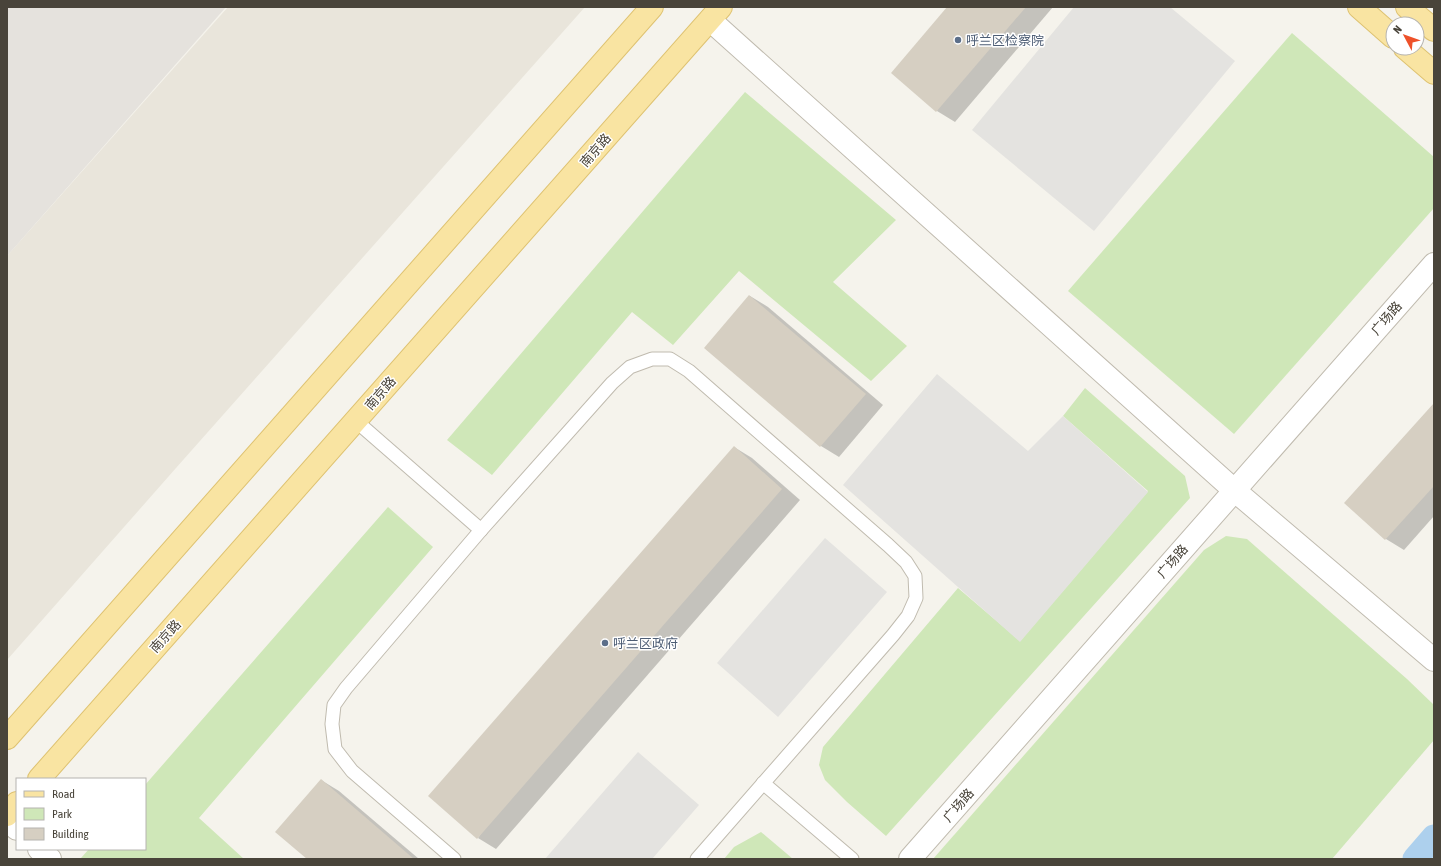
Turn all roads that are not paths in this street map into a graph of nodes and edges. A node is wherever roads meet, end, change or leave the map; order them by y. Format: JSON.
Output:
{"nodes":[{"id":1,"x":652,"y":7,"type":"edge"},
{"id":2,"x":1359,"y":7,"type":"edge"},
{"id":3,"x":1408,"y":7,"type":"edge"},
{"id":4,"x":715,"y":14,"type":"edge"},
{"id":5,"x":1385,"y":30,"type":"edge"},
{"id":6,"x":1434,"y":30,"type":"edge"},
{"id":7,"x":1414,"y":56,"type":"edge"},
{"id":8,"x":1434,"y":73,"type":"edge"},
{"id":9,"x":1434,"y":264,"type":"edge"},
{"id":10,"x":356,"y":421,"type":"junction"},
{"id":11,"x":1234,"y":490,"type":"junction"},
{"id":12,"x":481,"y":530,"type":"junction"},
{"id":13,"x":1434,"y":660,"type":"edge"},
{"id":14,"x":7,"y":738,"type":"edge"},
{"id":15,"x":40,"y":778,"type":"edge"},
{"id":16,"x":763,"y":783,"type":"junction"},
{"id":17,"x":16,"y":804,"type":"edge"},
{"id":18,"x":7,"y":815,"type":"edge"},
{"id":19,"x":7,"y":820,"type":"edge"},
{"id":20,"x":16,"y":828,"type":"edge"},
{"id":21,"x":40,"y":850,"type":"edge"},
{"id":22,"x":50,"y":859,"type":"edge"},
{"id":23,"x":454,"y":859,"type":"edge"},
{"id":24,"x":697,"y":859,"type":"edge"},
{"id":25,"x":852,"y":859,"type":"edge"},
{"id":26,"x":910,"y":859,"type":"edge"}],
"edges":[{"from":1,"to":14,"type":"main road"},
{"from":2,"to":5,"type":"main road"},
{"from":3,"to":6,"type":"main road"},
{"from":4,"to":10,"type":"main road","name":"南京路"},
{"from":4,"to":11,"type":"street"},
{"from":7,"to":8,"type":"main road"},
{"from":9,"to":11,"type":"street","name":"广场路"},
{"from":10,"to":12,"type":"lane"},
{"from":10,"to":15,"type":"main road","name":"南京路"},
{"from":11,"to":13,"type":"street"},
{"from":11,"to":26,"type":"street","name":"广场路"},
{"from":12,"to":16,"type":"lane"},
{"from":12,"to":23,"type":"lane"},
{"from":16,"to":24,"type":"lane"},
{"from":16,"to":25,"type":"lane"},
{"from":17,"to":18,"type":"main road"},
{"from":19,"to":20,"type":"street"},
{"from":21,"to":22,"type":"street"}]}
